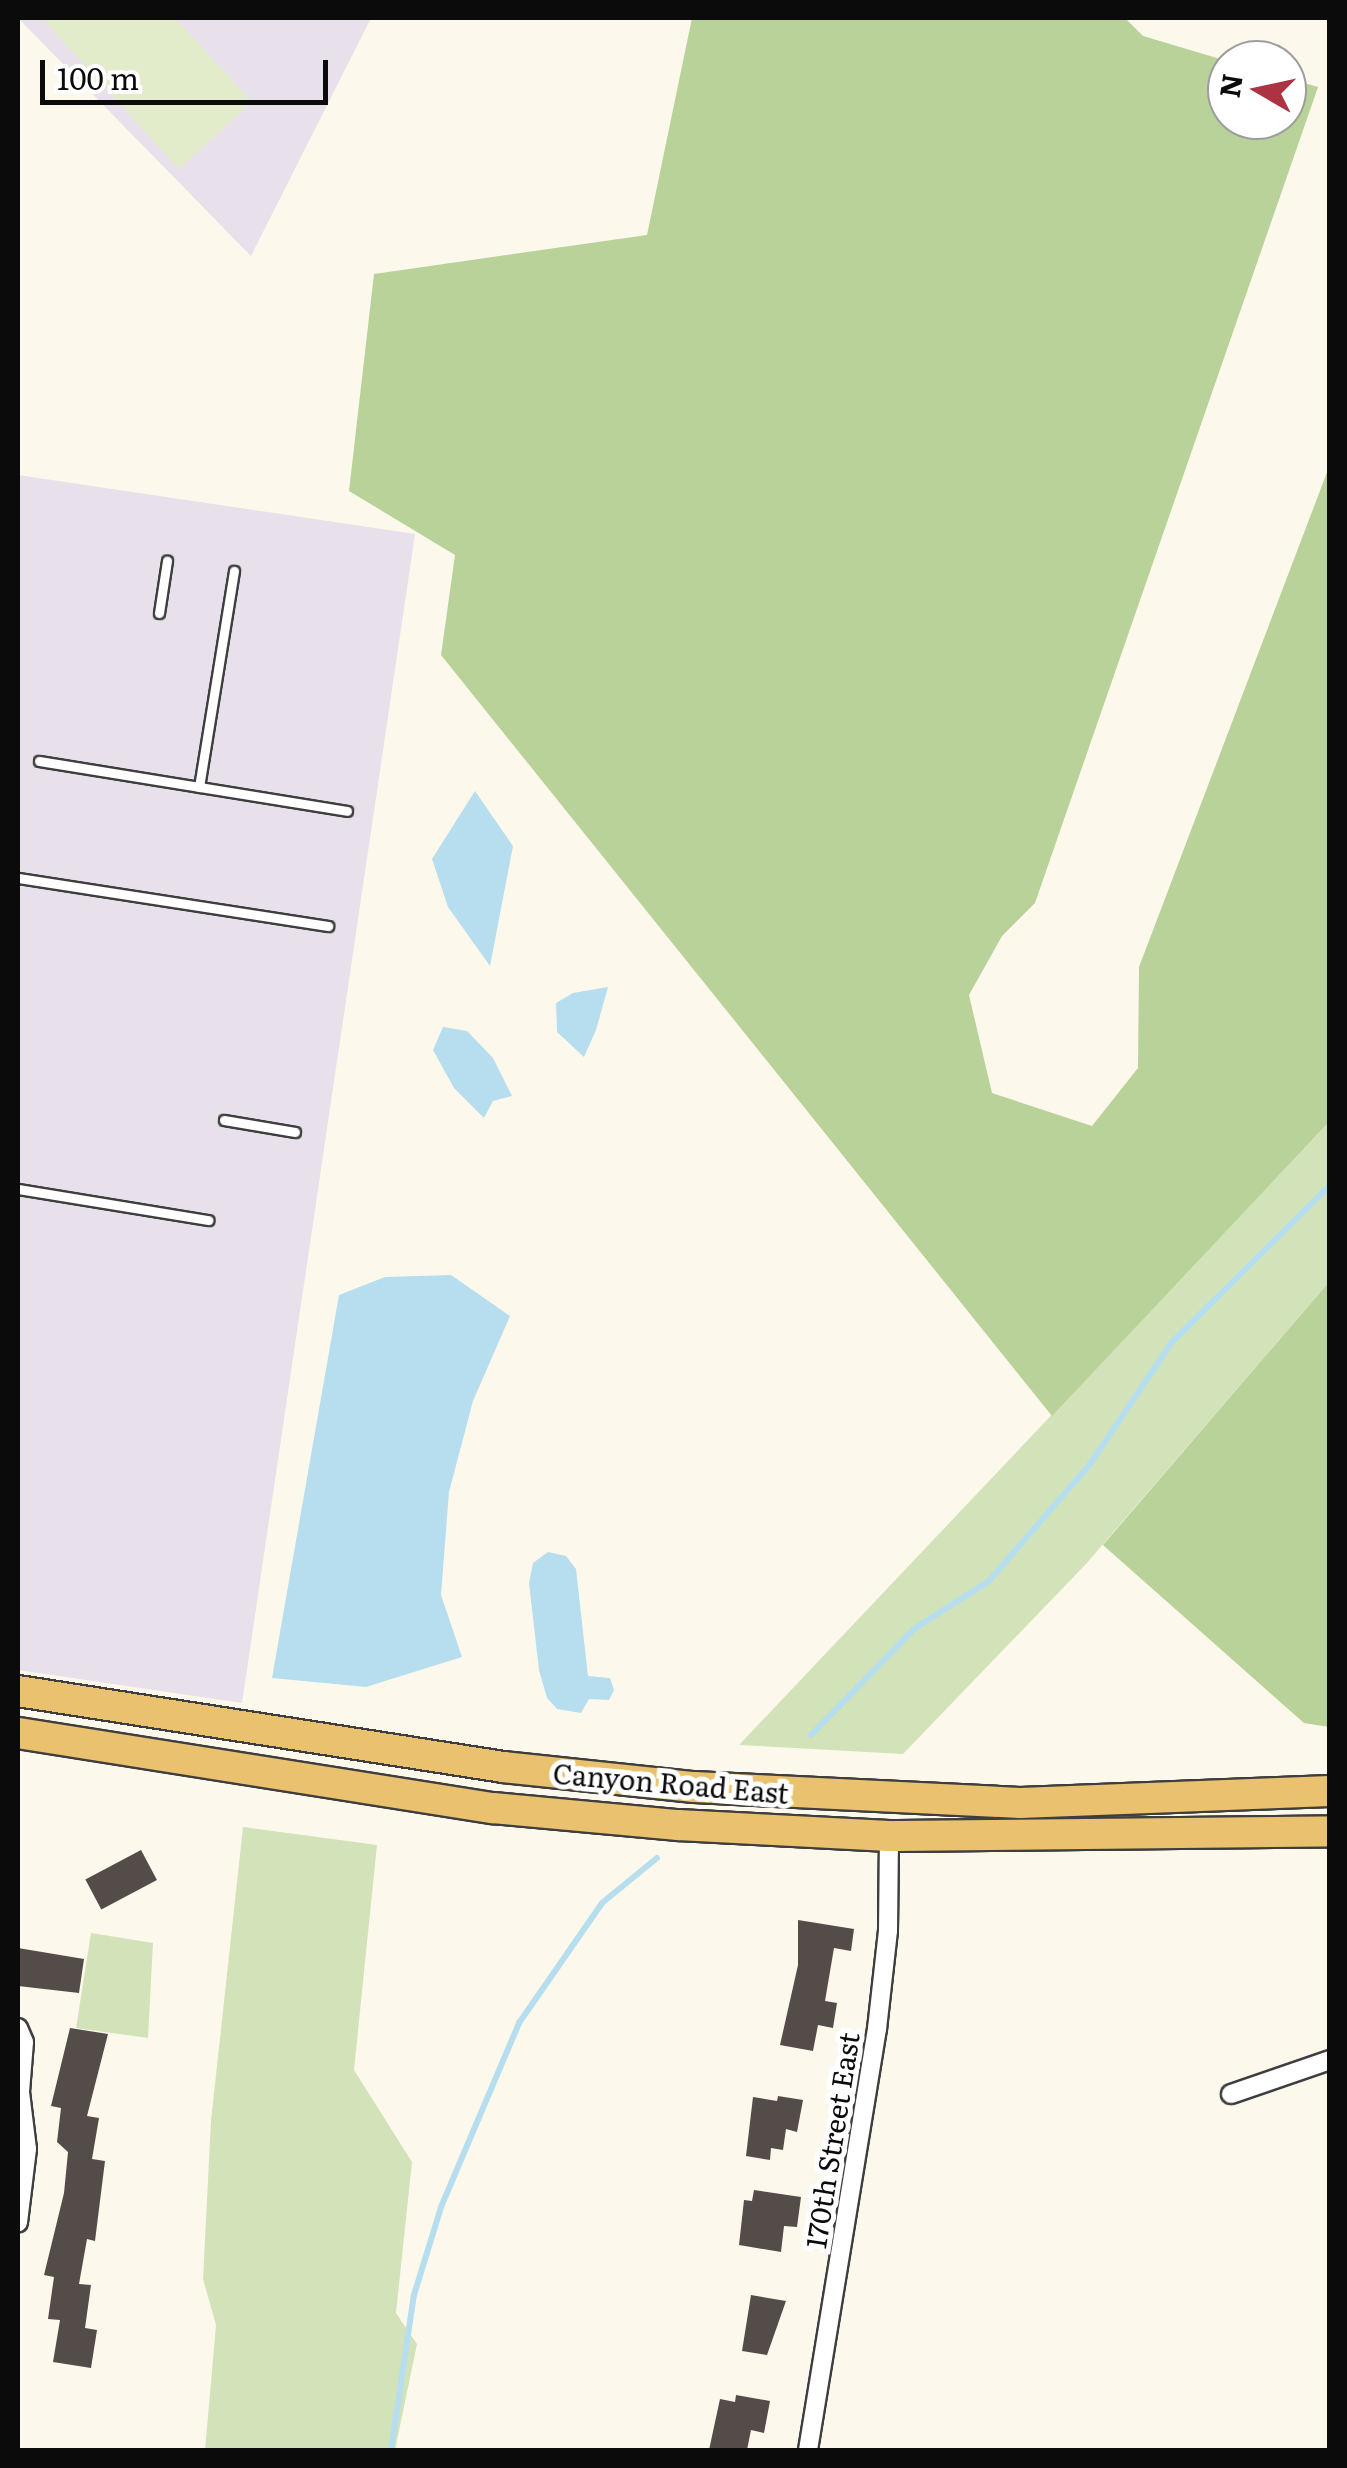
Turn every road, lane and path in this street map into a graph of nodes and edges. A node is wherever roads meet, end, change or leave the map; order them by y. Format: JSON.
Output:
{"nodes":[{"id":1,"x":168,"y":560,"type":"dead end"},
{"id":2,"x":234,"y":571,"type":"dead end"},
{"id":3,"x":159,"y":613,"type":"dead end"},
{"id":4,"x":39,"y":762,"type":"dead end"},
{"id":5,"x":199,"y":787,"type":"junction"},
{"id":6,"x":346,"y":812,"type":"dead end"},
{"id":7,"x":18,"y":878,"type":"edge"},
{"id":8,"x":328,"y":926,"type":"dead end"},
{"id":9,"x":224,"y":1120,"type":"dead end"},
{"id":10,"x":294,"y":1132,"type":"dead end"},
{"id":11,"x":18,"y":1189,"type":"edge"},
{"id":12,"x":208,"y":1220,"type":"dead end"},
{"id":13,"x":18,"y":1691,"type":"edge"},
{"id":14,"x":18,"y":1733,"type":"edge"},
{"id":15,"x":1330,"y":1790,"type":"edge"},
{"id":16,"x":1020,"y":1803,"type":"junction"},
{"id":17,"x":1330,"y":1831,"type":"edge"},
{"id":18,"x":889,"y":1836,"type":"junction"},
{"id":19,"x":20,"y":2031,"type":"edge"},
{"id":20,"x":1330,"y":2060,"type":"edge"},
{"id":21,"x":1231,"y":2094,"type":"dead end"},
{"id":22,"x":19,"y":2212,"type":"edge"},
{"id":23,"x":808,"y":2450,"type":"edge"}],
"edges":[{"from":1,"to":3,"type":"lane"},
{"from":2,"to":5,"type":"lane"},
{"from":4,"to":5,"type":"lane"},
{"from":5,"to":6,"type":"lane"},
{"from":7,"to":8,"type":"lane"},
{"from":9,"to":10,"type":"lane"},
{"from":11,"to":12,"type":"lane"},
{"from":13,"to":16,"type":"main road","name":"Canyon Road East"},
{"from":14,"to":18,"type":"main road","name":"Canyon Road East"},
{"from":15,"to":16,"type":"main road","name":"Canyon Road East"},
{"from":16,"to":18,"type":"main road"},
{"from":17,"to":18,"type":"main road","name":"Canyon Road East"},
{"from":18,"to":23,"type":"street","name":"170th Street East"},
{"from":19,"to":22,"type":"street"},
{"from":20,"to":21,"type":"street"}]}
